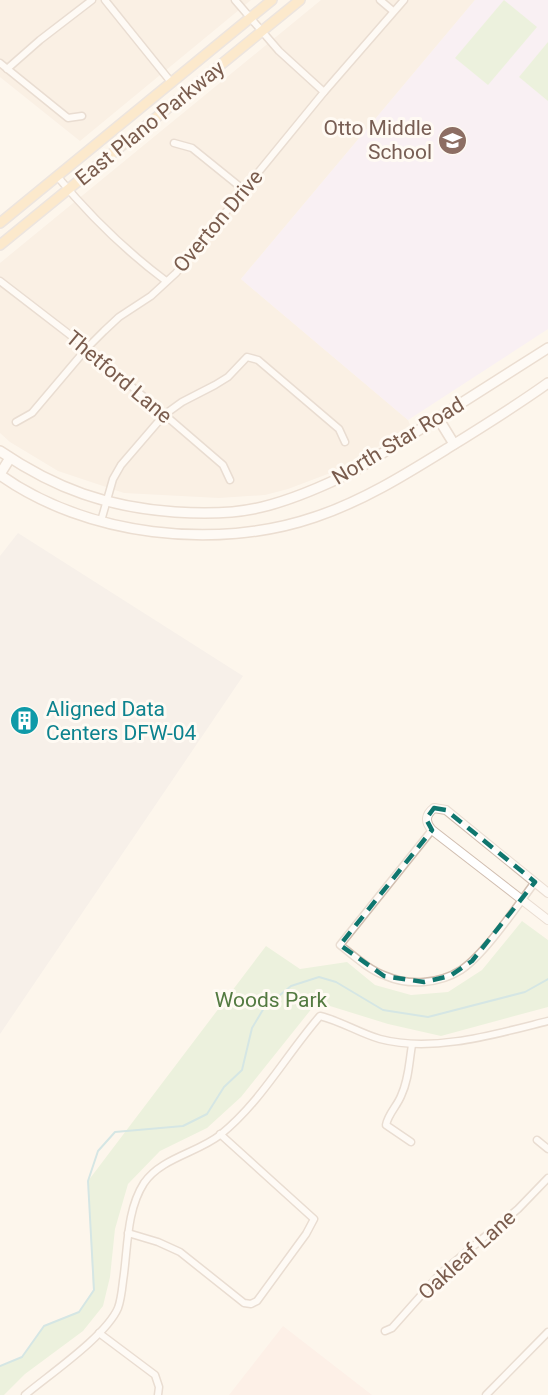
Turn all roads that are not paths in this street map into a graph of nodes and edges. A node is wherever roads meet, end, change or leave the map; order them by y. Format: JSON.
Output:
{"nodes":[{"id":1,"x":92,"y":0,"type":"edge"},
{"id":2,"x":105,"y":0,"type":"edge"},
{"id":3,"x":235,"y":0,"type":"edge"},
{"id":4,"x":272,"y":0,"type":"edge"},
{"id":5,"x":300,"y":0,"type":"edge"},
{"id":6,"x":380,"y":0,"type":"edge"},
{"id":7,"x":404,"y":0,"type":"edge"},
{"id":8,"x":393,"y":11,"type":"junction"},
{"id":9,"x":250,"y":18,"type":"junction"},
{"id":10,"x":261,"y":32,"type":"junction"},
{"id":11,"x":0,"y":63,"type":"edge"},
{"id":12,"x":7,"y":69,"type":"junction"},
{"id":13,"x":171,"y":82,"type":"junction"},
{"id":14,"x":324,"y":92,"type":"junction"},
{"id":15,"x":82,"y":116,"type":"dead end"},
{"id":16,"x":174,"y":143,"type":"dead end"},
{"id":17,"x":57,"y":176,"type":"junction"},
{"id":18,"x":69,"y":189,"type":"junction"},
{"id":19,"x":244,"y":190,"type":"junction"},
{"id":20,"x":0,"y":223,"type":"edge"},
{"id":21,"x":0,"y":245,"type":"edge"},
{"id":22,"x":1,"y":280,"type":"edge"},
{"id":23,"x":166,"y":281,"type":"junction"},
{"id":24,"x":87,"y":348,"type":"junction"},
{"id":25,"x":548,"y":348,"type":"edge"},
{"id":26,"x":548,"y":383,"type":"edge"},
{"id":27,"x":164,"y":415,"type":"junction"},
{"id":28,"x":438,"y":418,"type":"junction"},
{"id":29,"x":16,"y":422,"type":"dead end"},
{"id":30,"x":345,"y":442,"type":"dead end"},
{"id":31,"x":454,"y":444,"type":"junction"},
{"id":32,"x":0,"y":451,"type":"edge"},
{"id":33,"x":10,"y":458,"type":"junction"},
{"id":34,"x":0,"y":475,"type":"edge"},
{"id":35,"x":230,"y":480,"type":"dead end"},
{"id":36,"x":106,"y":501,"type":"junction"},
{"id":37,"x":101,"y":521,"type":"junction"},
{"id":38,"x":432,"y":830,"type":"junction"},
{"id":39,"x":536,"y":882,"type":"junction"},
{"id":40,"x":548,"y":893,"type":"edge"},
{"id":41,"x":522,"y":899,"type":"junction"},
{"id":42,"x":548,"y":920,"type":"edge"},
{"id":43,"x":548,"y":1021,"type":"edge"},
{"id":44,"x":412,"y":1045,"type":"junction"},
{"id":45,"x":220,"y":1134,"type":"junction"},
{"id":46,"x":537,"y":1140,"type":"dead end"},
{"id":47,"x":411,"y":1142,"type":"dead end"},
{"id":48,"x":548,"y":1149,"type":"edge"},
{"id":49,"x":548,"y":1178,"type":"edge"},
{"id":50,"x":128,"y":1233,"type":"junction"},
{"id":51,"x":385,"y":1331,"type":"dead end"},
{"id":52,"x":548,"y":1332,"type":"edge"},
{"id":53,"x":99,"y":1333,"type":"junction"},
{"id":54,"x":25,"y":1395,"type":"edge"},
{"id":55,"x":158,"y":1395,"type":"edge"},
{"id":56,"x":486,"y":1395,"type":"edge"}],
"edges":[{"from":1,"to":12,"type":"street"},
{"from":2,"to":13,"type":"street"},
{"from":3,"to":9,"type":"street"},
{"from":4,"to":9,"type":"main road","name":"East Plano Parkway"},
{"from":5,"to":10,"type":"main road","name":"East Plano Parkway"},
{"from":6,"to":8,"type":"street"},
{"from":7,"to":8,"type":"street","name":"Overton Drive"},
{"from":8,"to":14,"type":"street","name":"Overton Drive"},
{"from":9,"to":10,"type":"street"},
{"from":9,"to":13,"type":"main road","name":"East Plano Parkway"},
{"from":10,"to":14,"type":"street"},
{"from":10,"to":18,"type":"main road","name":"East Plano Parkway"},
{"from":11,"to":12,"type":"street"},
{"from":12,"to":15,"type":"street"},
{"from":13,"to":17,"type":"main road","name":"East Plano Parkway"},
{"from":14,"to":19,"type":"street","name":"Overton Drive"},
{"from":16,"to":19,"type":"street"},
{"from":17,"to":18,"type":"street"},
{"from":17,"to":20,"type":"main road","name":"East Plano Parkway"},
{"from":18,"to":21,"type":"main road","name":"East Plano Parkway"},
{"from":18,"to":23,"type":"street"},
{"from":19,"to":23,"type":"street","name":"Overton Drive"},
{"from":22,"to":24,"type":"street","name":"Thetford Lane"},
{"from":23,"to":24,"type":"street","name":"Overton Drive"},
{"from":24,"to":27,"type":"street","name":"Thetford Lane"},
{"from":24,"to":29,"type":"street","name":"Overton Drive"},
{"from":25,"to":28,"type":"main road","name":"North Star Road"},
{"from":26,"to":31,"type":"main road","name":"North Star Road"},
{"from":27,"to":30,"type":"street"},
{"from":27,"to":35,"type":"street","name":"Thetford Lane"},
{"from":27,"to":36,"type":"street"},
{"from":28,"to":31,"type":"main road"},
{"from":28,"to":36,"type":"main road","name":"North Star Road"},
{"from":31,"to":37,"type":"main road","name":"North Star Road"},
{"from":32,"to":33,"type":"main road","name":"North Star Road"},
{"from":33,"to":34,"type":"main road"},
{"from":33,"to":36,"type":"main road","name":"North Star Road"},
{"from":34,"to":37,"type":"main road","name":"North Star Road"},
{"from":36,"to":37,"type":"street"},
{"from":38,"to":39,"type":"street"},
{"from":38,"to":41,"type":"street"},
{"from":38,"to":41,"type":"street"},
{"from":39,"to":40,"type":"street"},
{"from":39,"to":41,"type":"street"},
{"from":41,"to":42,"type":"street"},
{"from":43,"to":44,"type":"street"},
{"from":44,"to":45,"type":"street"},
{"from":44,"to":47,"type":"street"},
{"from":45,"to":50,"type":"street"},
{"from":45,"to":50,"type":"street"},
{"from":46,"to":48,"type":"street"},
{"from":49,"to":51,"type":"street","name":"Oakleaf Lane"},
{"from":50,"to":53,"type":"street"},
{"from":52,"to":56,"type":"street"},
{"from":53,"to":54,"type":"street"},
{"from":53,"to":55,"type":"street"}]}
